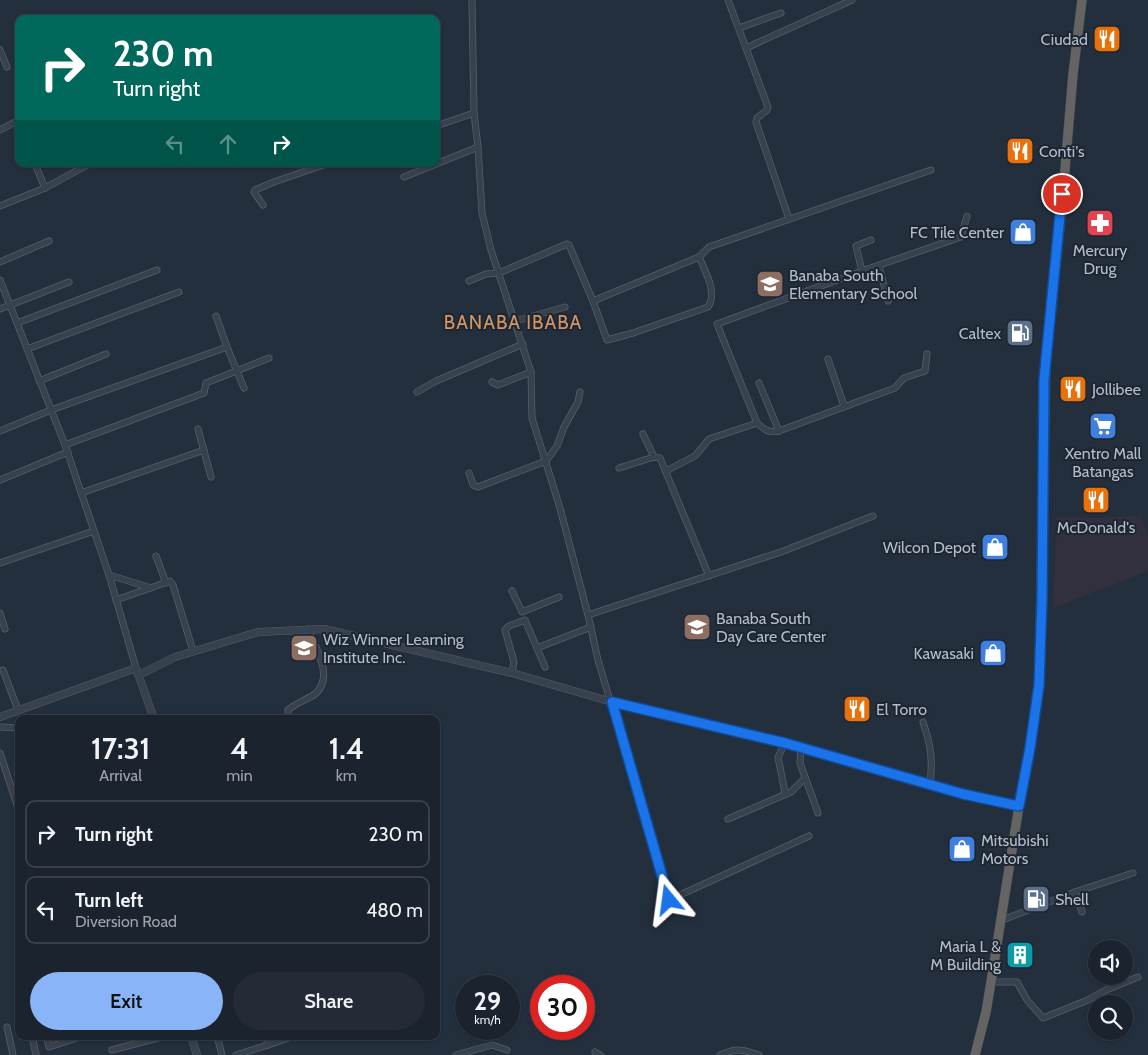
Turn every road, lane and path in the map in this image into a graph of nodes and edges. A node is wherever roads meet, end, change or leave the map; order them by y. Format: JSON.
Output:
{"nodes":[{"id":1,"x":472,"y":0,"type":"edge"},
{"id":2,"x":728,"y":0,"type":"edge"},
{"id":3,"x":852,"y":0,"type":"edge"},
{"id":4,"x":1082,"y":0,"type":"edge"},
{"id":5,"x":781,"y":13,"type":"dead end"},
{"id":6,"x":739,"y":28,"type":"junction"},
{"id":7,"x":746,"y":48,"type":"junction"},
{"id":8,"x":0,"y":50,"type":"edge"},
{"id":9,"x":7,"y":67,"type":"dead end"},
{"id":10,"x":474,"y":113,"type":"junction"},
{"id":11,"x":15,"y":123,"type":"edge"},
{"id":12,"x":440,"y":125,"type":"edge"},
{"id":13,"x":0,"y":130,"type":"edge"},
{"id":14,"x":478,"y":147,"type":"junction"},
{"id":15,"x":440,"y":163,"type":"edge"},
{"id":16,"x":36,"y":167,"type":"edge"},
{"id":17,"x":84,"y":167,"type":"edge"},
{"id":18,"x":317,"y":167,"type":"edge"},
{"id":19,"x":430,"y":167,"type":"edge"},
{"id":20,"x":931,"y":170,"type":"dead end"},
{"id":21,"x":404,"y":178,"type":"dead end"},
{"id":22,"x":45,"y":188,"type":"junction"},
{"id":23,"x":264,"y":205,"type":"dead end"},
{"id":24,"x":0,"y":206,"type":"edge"},
{"id":25,"x":967,"y":216,"type":"dead end"},
{"id":26,"x":789,"y":219,"type":"junction"},
{"id":27,"x":871,"y":240,"type":"dead end"},
{"id":28,"x":49,"y":242,"type":"dead end"},
{"id":29,"x":699,"y":257,"type":"junction"},
{"id":30,"x":0,"y":262,"type":"edge"},
{"id":31,"x":879,"y":266,"type":"junction"},
{"id":32,"x":158,"y":270,"type":"dead end"},
{"id":33,"x":862,"y":271,"type":"junction"},
{"id":34,"x":499,"y":273,"type":"junction"},
{"id":35,"x":0,"y":280,"type":"edge"},
{"id":36,"x":469,"y":281,"type":"dead end"},
{"id":37,"x":69,"y":282,"type":"dead end"},
{"id":38,"x":179,"y":292,"type":"dead end"},
{"id":39,"x":888,"y":301,"type":"dead end"},
{"id":40,"x":593,"y":302,"type":"junction"},
{"id":41,"x":9,"y":304,"type":"junction"},
{"id":42,"x":565,"y":307,"type":"dead end"},
{"id":43,"x":0,"y":309,"type":"edge"},
{"id":44,"x":216,"y":316,"type":"dead end"},
{"id":45,"x":515,"y":321,"type":"junction"},
{"id":46,"x":17,"y":323,"type":"junction"},
{"id":47,"x":523,"y":344,"type":"junction"},
{"id":48,"x":228,"y":348,"type":"junction"},
{"id":49,"x":27,"y":349,"type":"junction"},
{"id":50,"x":106,"y":354,"type":"dead end"},
{"id":51,"x":927,"y":354,"type":"dead end"},
{"id":52,"x":269,"y":358,"type":"dead end"},
{"id":53,"x":828,"y":360,"type":"dead end"},
{"id":54,"x":237,"y":370,"type":"junction"},
{"id":55,"x":531,"y":372,"type":"junction"},
{"id":56,"x":39,"y":381,"type":"junction"},
{"id":57,"x":492,"y":382,"type":"dead end"},
{"id":58,"x":760,"y":383,"type":"dead end"},
{"id":59,"x":244,"y":388,"type":"dead end"},
{"id":60,"x":417,"y":392,"type":"dead end"},
{"id":61,"x":580,"y":392,"type":"dead end"},
{"id":62,"x":844,"y":406,"type":"junction"},
{"id":63,"x":51,"y":410,"type":"junction"},
{"id":64,"x":757,"y":423,"type":"junction"},
{"id":65,"x":198,"y":429,"type":"dead end"},
{"id":66,"x":0,"y":431,"type":"edge"},
{"id":67,"x":779,"y":431,"type":"junction"},
{"id":68,"x":643,"y":434,"type":"dead end"},
{"id":69,"x":65,"y":445,"type":"junction"},
{"id":70,"x":204,"y":450,"type":"junction"},
{"id":71,"x":68,"y":452,"type":"junction"},
{"id":72,"x":654,"y":457,"type":"junction"},
{"id":73,"x":546,"y":461,"type":"junction"},
{"id":74,"x":619,"y":468,"type":"dead end"},
{"id":75,"x":666,"y":471,"type":"junction"},
{"id":76,"x":469,"y":473,"type":"dead end"},
{"id":77,"x":210,"y":477,"type":"dead end"},
{"id":78,"x":0,"y":480,"type":"edge"},
{"id":79,"x":81,"y":493,"type":"junction"},
{"id":80,"x":873,"y":516,"type":"dead end"},
{"id":81,"x":94,"y":531,"type":"junction"},
{"id":82,"x":156,"y":556,"type":"dead end"},
{"id":83,"x":0,"y":563,"type":"edge"},
{"id":84,"x":108,"y":574,"type":"junction"},
{"id":85,"x":709,"y":576,"type":"junction"},
{"id":86,"x":166,"y":583,"type":"junction"},
{"id":87,"x":152,"y":588,"type":"junction"},
{"id":88,"x":512,"y":591,"type":"dead end"},
{"id":89,"x":559,"y":597,"type":"dead end"},
{"id":90,"x":116,"y":600,"type":"junction"},
{"id":91,"x":522,"y":612,"type":"junction"},
{"id":92,"x":0,"y":613,"type":"edge"},
{"id":93,"x":588,"y":615,"type":"junction"},
{"id":94,"x":525,"y":620,"type":"junction"},
{"id":95,"x":591,"y":627,"type":"junction"},
{"id":96,"x":308,"y":629,"type":"junction"},
{"id":97,"x":5,"y":630,"type":"dead end"},
{"id":98,"x":537,"y":648,"type":"junction"},
{"id":99,"x":193,"y":651,"type":"junction"},
{"id":100,"x":545,"y":667,"type":"dead end"},
{"id":101,"x":3,"y":670,"type":"dead end"},
{"id":102,"x":138,"y":672,"type":"junction"},
{"id":103,"x":512,"y":673,"type":"junction"},
{"id":104,"x":612,"y":702,"type":"junction"},
{"id":105,"x":18,"y":710,"type":"junction"},
{"id":106,"x":153,"y":715,"type":"edge"},
{"id":107,"x":288,"y":715,"type":"edge"},
{"id":108,"x":0,"y":717,"type":"edge"},
{"id":109,"x":923,"y":722,"type":"dead end"},
{"id":110,"x":0,"y":727,"type":"edge"},
{"id":111,"x":15,"y":728,"type":"edge"},
{"id":112,"x":785,"y":743,"type":"junction"},
{"id":113,"x":801,"y":747,"type":"junction"},
{"id":114,"x":0,"y":753,"type":"edge"},
{"id":115,"x":805,"y":778,"type":"junction"},
{"id":116,"x":930,"y":785,"type":"junction"},
{"id":117,"x":785,"y":793,"type":"junction"},
{"id":118,"x":15,"y":799,"type":"edge"},
{"id":119,"x":1019,"y":806,"type":"junction"},
{"id":120,"x":818,"y":813,"type":"dead end"},
{"id":121,"x":728,"y":819,"type":"dead end"},
{"id":122,"x":809,"y":836,"type":"dead end"},
{"id":123,"x":1133,"y":873,"type":"dead end"},
{"id":124,"x":1075,"y":892,"type":"junction"},
{"id":125,"x":1082,"y":912,"type":"dead end"},
{"id":126,"x":1000,"y":921,"type":"junction"},
{"id":127,"x":1138,"y":977,"type":"dead end"},
{"id":128,"x":991,"y":982,"type":"junction"},
{"id":129,"x":7,"y":1027,"type":"dead end"},
{"id":130,"x":33,"y":1040,"type":"edge"},
{"id":131,"x":47,"y":1040,"type":"edge"},
{"id":132,"x":70,"y":1040,"type":"edge"},
{"id":133,"x":150,"y":1040,"type":"edge"},
{"id":134,"x":193,"y":1040,"type":"edge"},
{"id":135,"x":218,"y":1040,"type":"edge"},
{"id":136,"x":267,"y":1040,"type":"edge"},
{"id":137,"x":282,"y":1040,"type":"edge"},
{"id":138,"x":268,"y":1045,"type":"junction"},
{"id":139,"x":112,"y":1050,"type":"dead end"},
{"id":140,"x":507,"y":1050,"type":"dead end"},
{"id":141,"x":13,"y":1055,"type":"edge"},
{"id":142,"x":36,"y":1055,"type":"edge"},
{"id":143,"x":197,"y":1055,"type":"edge"},
{"id":144,"x":222,"y":1055,"type":"edge"},
{"id":145,"x":236,"y":1055,"type":"edge"},
{"id":146,"x":456,"y":1055,"type":"edge"},
{"id":147,"x":720,"y":1055,"type":"edge"},
{"id":148,"x":759,"y":1055,"type":"edge"},
{"id":149,"x":975,"y":1055,"type":"edge"}],
"edges":[{"from":1,"to":10,"type":"street"},
{"from":2,"to":6,"type":"street"},
{"from":3,"to":7,"type":"street"},
{"from":4,"to":119,"type":"highway"},
{"from":5,"to":6,"type":"street"},
{"from":6,"to":7,"type":"street"},
{"from":7,"to":26,"type":"street"},
{"from":8,"to":9,"type":"street"},
{"from":10,"to":12,"type":"street"},
{"from":10,"to":14,"type":"street"},
{"from":11,"to":13,"type":"street"},
{"from":14,"to":15,"type":"street"},
{"from":14,"to":34,"type":"street"},
{"from":16,"to":22,"type":"street"},
{"from":17,"to":22,"type":"street"},
{"from":18,"to":23,"type":"street"},
{"from":19,"to":21,"type":"street"},
{"from":20,"to":26,"type":"street"},
{"from":22,"to":24,"type":"street"},
{"from":25,"to":31,"type":"street"},
{"from":26,"to":29,"type":"street"},
{"from":27,"to":33,"type":"street"},
{"from":28,"to":30,"type":"street"},
{"from":29,"to":40,"type":"street"},
{"from":29,"to":40,"type":"street"},
{"from":31,"to":33,"type":"street"},
{"from":31,"to":39,"type":"street"},
{"from":32,"to":46,"type":"street"},
{"from":33,"to":64,"type":"street"},
{"from":34,"to":36,"type":"street"},
{"from":34,"to":40,"type":"street"},
{"from":34,"to":45,"type":"street"},
{"from":35,"to":41,"type":"street"},
{"from":37,"to":41,"type":"street"},
{"from":38,"to":49,"type":"street"},
{"from":41,"to":43,"type":"street"},
{"from":41,"to":46,"type":"street"},
{"from":42,"to":45,"type":"street"},
{"from":44,"to":48,"type":"street"},
{"from":45,"to":47,"type":"street"},
{"from":46,"to":49,"type":"street"},
{"from":47,"to":55,"type":"street"},
{"from":47,"to":60,"type":"street"},
{"from":48,"to":54,"type":"street"},
{"from":48,"to":63,"type":"street"},
{"from":49,"to":56,"type":"street"},
{"from":50,"to":56,"type":"street"},
{"from":51,"to":62,"type":"street"},
{"from":52,"to":54,"type":"street"},
{"from":53,"to":62,"type":"street"},
{"from":54,"to":59,"type":"street"},
{"from":54,"to":69,"type":"street"},
{"from":55,"to":57,"type":"street"},
{"from":55,"to":73,"type":"street"},
{"from":56,"to":63,"type":"street"},
{"from":58,"to":67,"type":"street"},
{"from":61,"to":73,"type":"street"},
{"from":62,"to":67,"type":"street"},
{"from":63,"to":66,"type":"street"},
{"from":63,"to":69,"type":"street"},
{"from":64,"to":67,"type":"street"},
{"from":64,"to":75,"type":"street"},
{"from":65,"to":70,"type":"street"},
{"from":68,"to":72,"type":"street"},
{"from":69,"to":71,"type":"street"},
{"from":70,"to":77,"type":"street"},
{"from":70,"to":79,"type":"street"},
{"from":71,"to":78,"type":"street"},
{"from":71,"to":79,"type":"street"},
{"from":72,"to":74,"type":"street"},
{"from":72,"to":75,"type":"street"},
{"from":73,"to":76,"type":"street"},
{"from":73,"to":93,"type":"street"},
{"from":75,"to":85,"type":"street"},
{"from":79,"to":81,"type":"street"},
{"from":80,"to":85,"type":"street"},
{"from":81,"to":83,"type":"street"},
{"from":81,"to":84,"type":"street"},
{"from":82,"to":86,"type":"street"},
{"from":84,"to":87,"type":"street"},
{"from":84,"to":90,"type":"street"},
{"from":85,"to":93,"type":"street"},
{"from":86,"to":87,"type":"street"},
{"from":86,"to":99,"type":"street"},
{"from":87,"to":90,"type":"street"},
{"from":88,"to":91,"type":"street"},
{"from":89,"to":91,"type":"street"},
{"from":90,"to":102,"type":"street"},
{"from":91,"to":94,"type":"street"},
{"from":92,"to":97,"type":"street"},
{"from":93,"to":95,"type":"street"},
{"from":94,"to":98,"type":"street"},
{"from":94,"to":103,"type":"street"},
{"from":95,"to":98,"type":"street"},
{"from":95,"to":104,"type":"street"},
{"from":96,"to":99,"type":"street"},
{"from":96,"to":103,"type":"street"},
{"from":96,"to":107,"type":"street"},
{"from":98,"to":100,"type":"street"},
{"from":99,"to":102,"type":"street"},
{"from":101,"to":105,"type":"street"},
{"from":102,"to":105,"type":"street"},
{"from":102,"to":106,"type":"street"},
{"from":103,"to":104,"type":"street"},
{"from":104,"to":112,"type":"street"},
{"from":104,"to":122,"type":"street"},
{"from":105,"to":108,"type":"street"},
{"from":109,"to":116,"type":"street"},
{"from":110,"to":111,"type":"street"},
{"from":112,"to":113,"type":"street"},
{"from":112,"to":117,"type":"street"},
{"from":113,"to":115,"type":"street"},
{"from":113,"to":116,"type":"street"},
{"from":114,"to":118,"type":"street"},
{"from":115,"to":117,"type":"street"},
{"from":115,"to":120,"type":"street"},
{"from":116,"to":119,"type":"street"},
{"from":117,"to":121,"type":"street"},
{"from":119,"to":126,"type":"highway"},
{"from":123,"to":124,"type":"street"},
{"from":124,"to":125,"type":"street"},
{"from":124,"to":126,"type":"street"},
{"from":126,"to":128,"type":"highway"},
{"from":127,"to":128,"type":"street"},
{"from":128,"to":149,"type":"highway"},
{"from":129,"to":141,"type":"street"},
{"from":130,"to":142,"type":"street"},
{"from":131,"to":132,"type":"street"},
{"from":133,"to":139,"type":"street"},
{"from":134,"to":143,"type":"street"},
{"from":135,"to":144,"type":"street"},
{"from":136,"to":138,"type":"street"},
{"from":137,"to":138,"type":"street"},
{"from":138,"to":145,"type":"street"},
{"from":140,"to":146,"type":"street"},
{"from":147,"to":148,"type":"street"}]}
